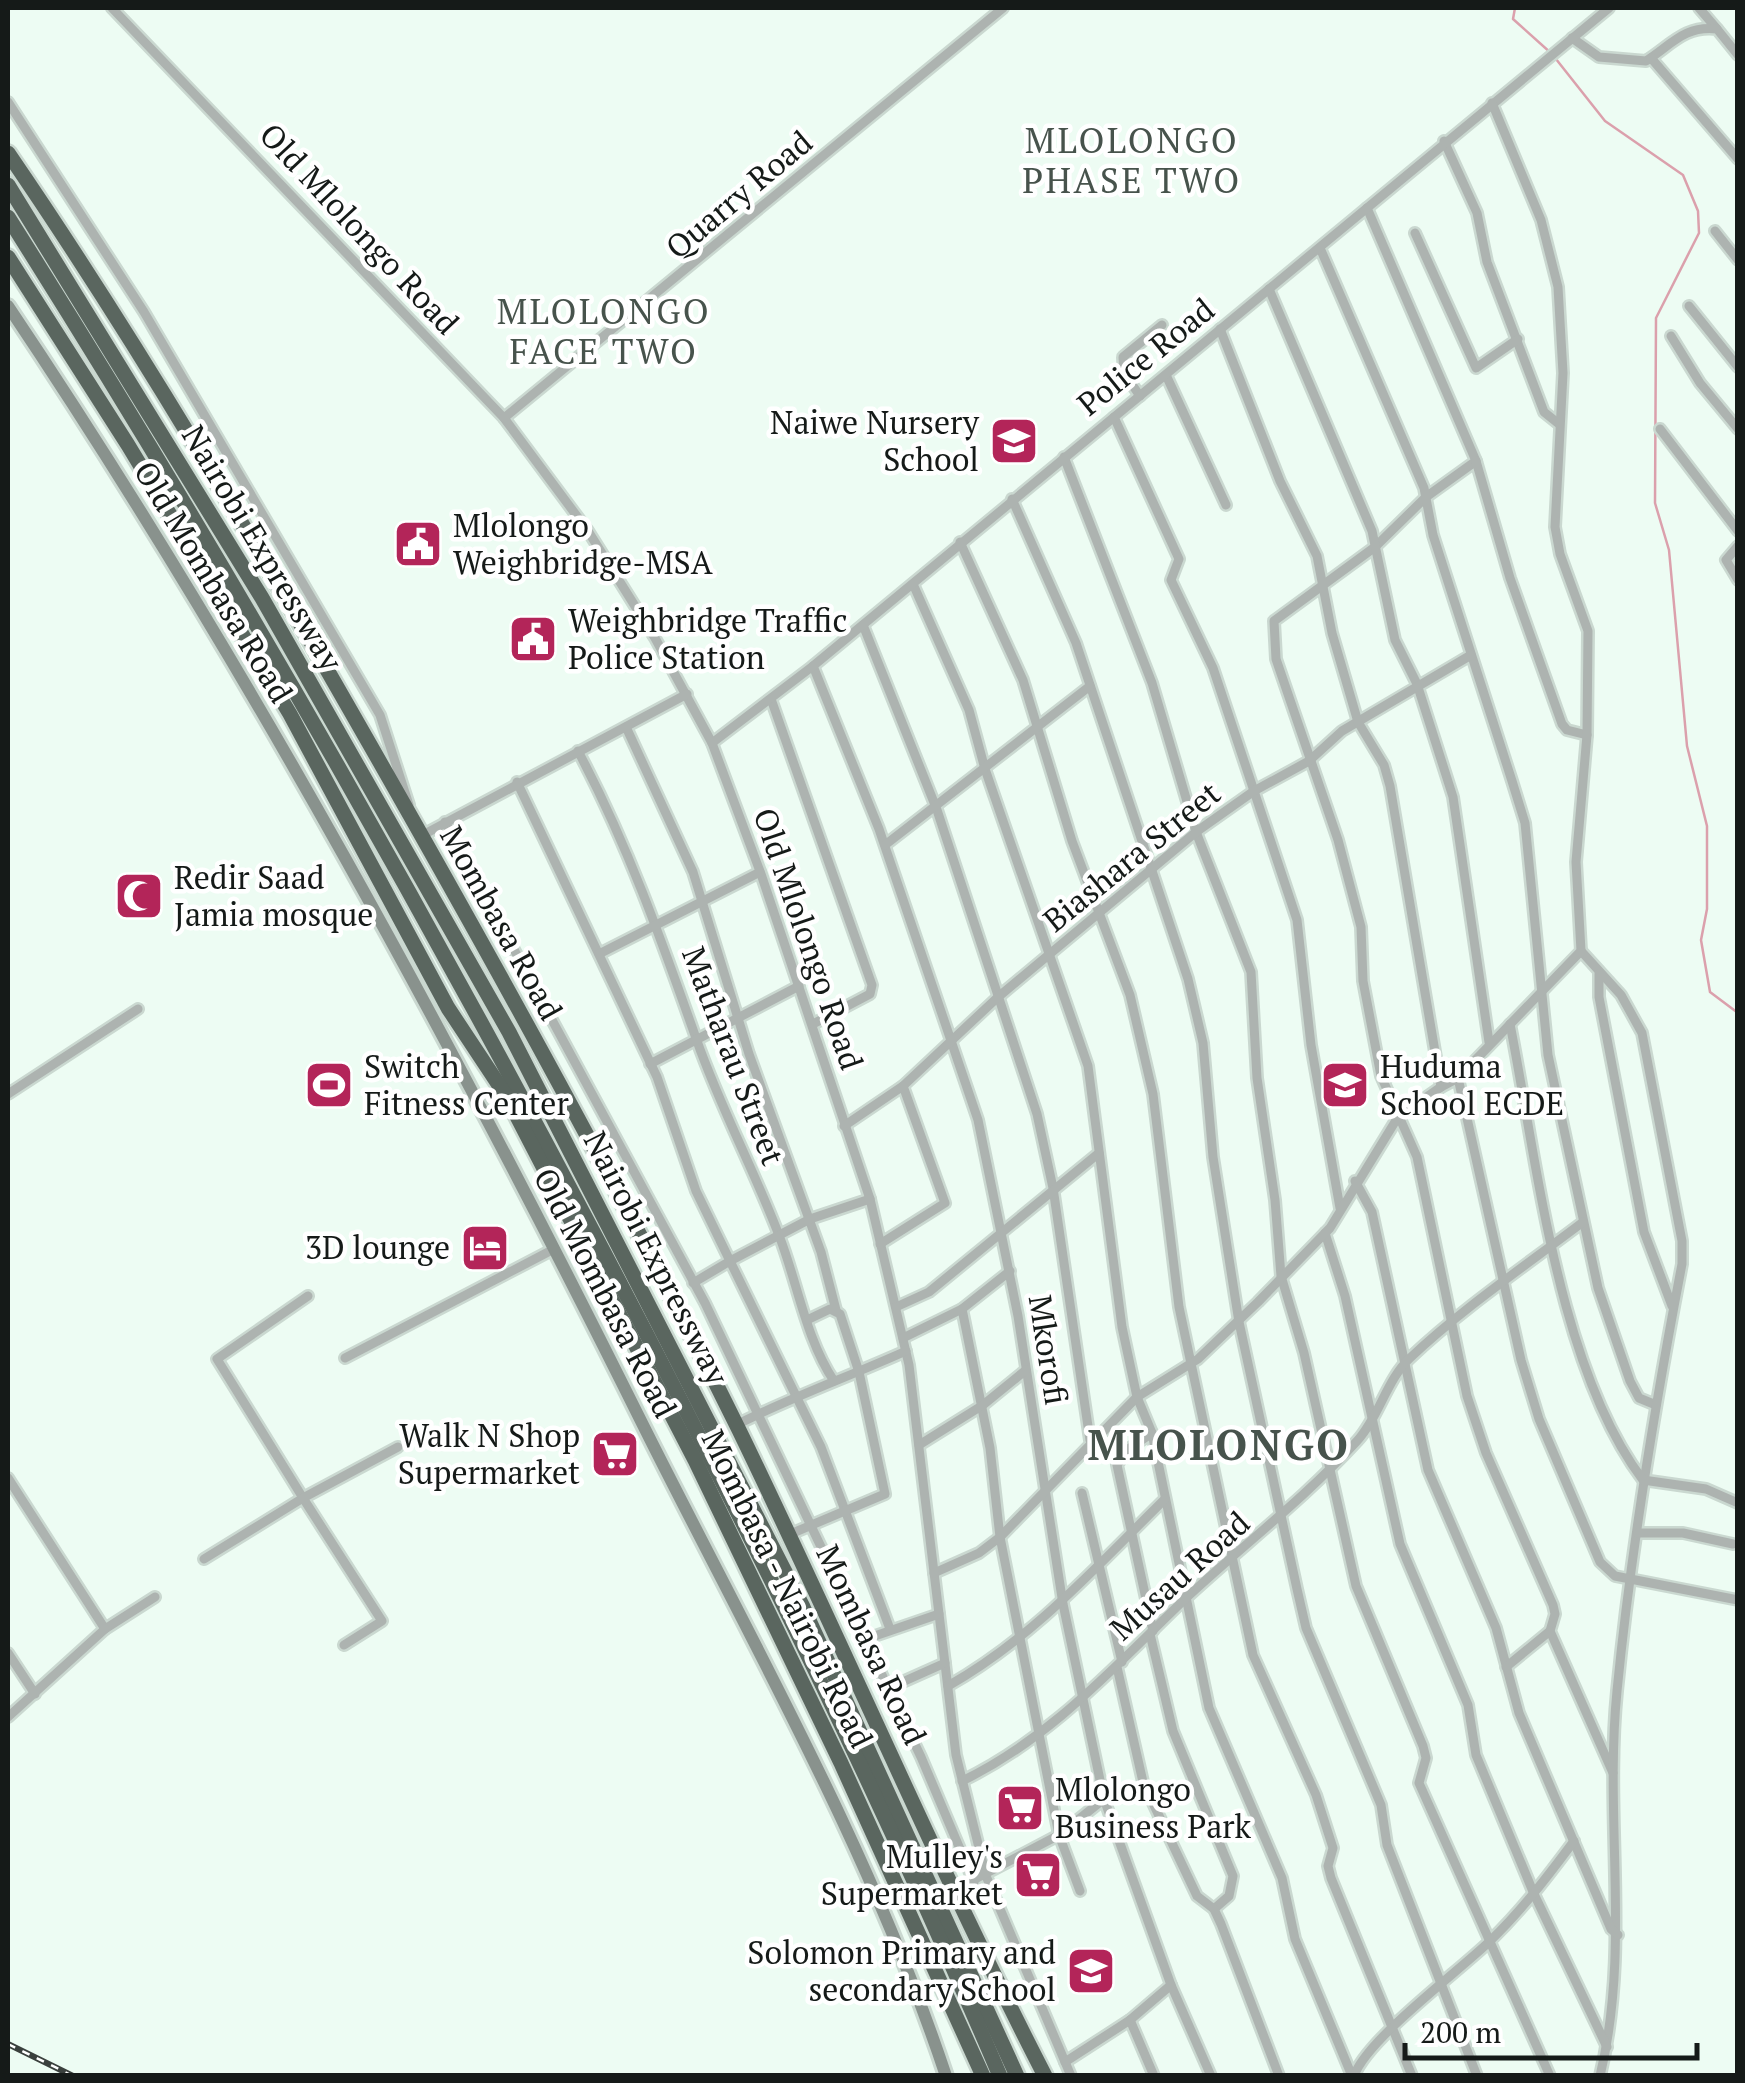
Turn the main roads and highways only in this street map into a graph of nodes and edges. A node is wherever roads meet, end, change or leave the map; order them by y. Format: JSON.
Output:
{"nodes":[{"id":1,"x":8,"y":153,"type":"edge"},
{"id":2,"x":8,"y":184,"type":"edge"},
{"id":3,"x":8,"y":218,"type":"edge"},
{"id":4,"x":8,"y":257,"type":"edge"},
{"id":5,"x":983,"y":2076,"type":"edge"},
{"id":6,"x":1000,"y":2076,"type":"edge"},
{"id":7,"x":1017,"y":2076,"type":"edge"},
{"id":8,"x":1045,"y":2076,"type":"edge"}],
"edges":[{"from":1,"to":8,"type":"highway","name":"Mombasa Road"},
{"from":2,"to":7,"type":"highway","name":"Nairobi Expressway"},
{"from":3,"to":6,"type":"highway","name":"Nairobi Expressway"},
{"from":4,"to":5,"type":"highway","name":"Mombasa - Nairobi Road"}]}
